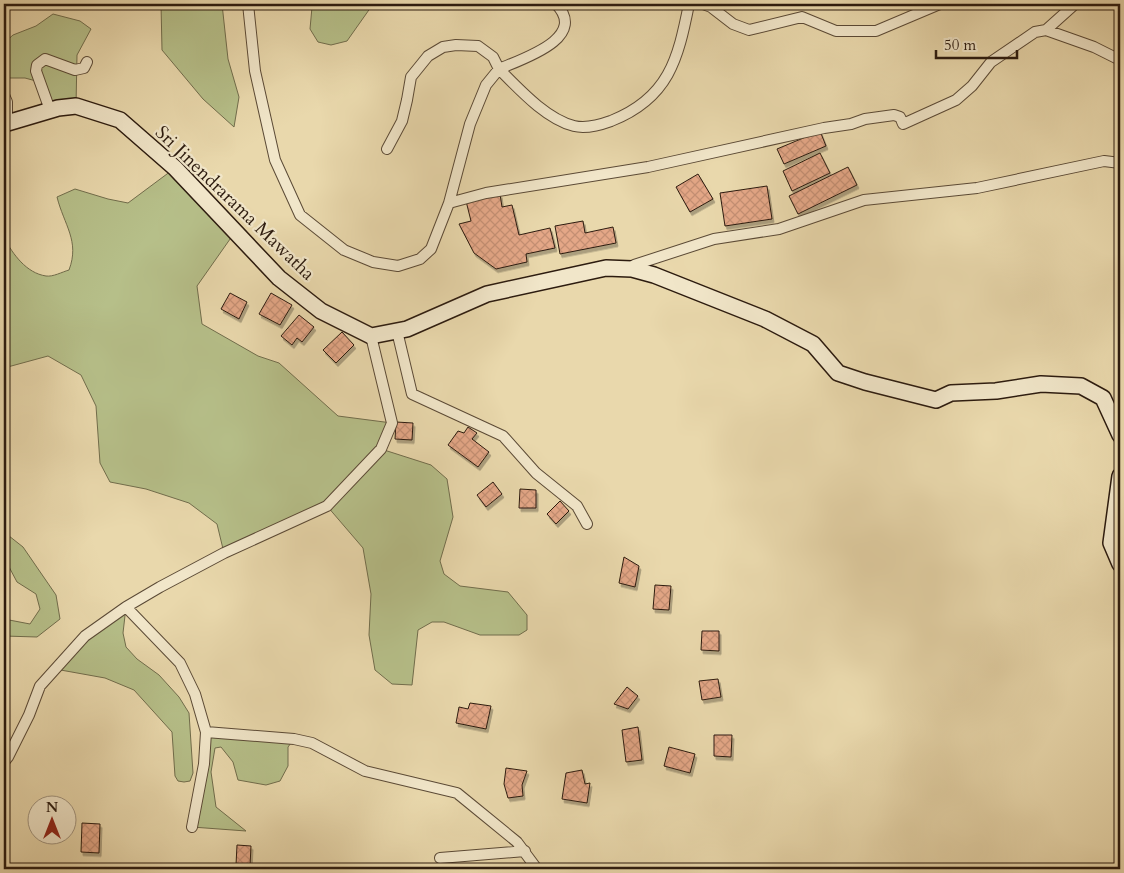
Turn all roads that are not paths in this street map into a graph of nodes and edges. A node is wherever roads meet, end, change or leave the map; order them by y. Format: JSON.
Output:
{"nodes":[{"id":1,"x":248,"y":4,"type":"edge"},
{"id":2,"x":556,"y":4,"type":"edge"},
{"id":3,"x":689,"y":4,"type":"edge"},
{"id":4,"x":703,"y":4,"type":"edge"},
{"id":5,"x":940,"y":4,"type":"edge"},
{"id":6,"x":1075,"y":4,"type":"edge"},
{"id":7,"x":1046,"y":30,"type":"junction"},
{"id":8,"x":1120,"y":60,"type":"edge"},
{"id":9,"x":87,"y":62,"type":"dead end"},
{"id":10,"x":499,"y":70,"type":"junction"},
{"id":11,"x":4,"y":95,"type":"edge"},
{"id":12,"x":50,"y":110,"type":"junction"},
{"id":13,"x":5,"y":124,"type":"edge"},
{"id":14,"x":387,"y":149,"type":"dead end"},
{"id":15,"x":1120,"y":163,"type":"edge"},
{"id":16,"x":449,"y":203,"type":"junction"},
{"id":17,"x":632,"y":269,"type":"junction"},
{"id":18,"x":397,"y":332,"type":"junction"},
{"id":19,"x":371,"y":336,"type":"junction"},
{"id":20,"x":1120,"y":435,"type":"edge"},
{"id":21,"x":1120,"y":476,"type":"edge"},
{"id":22,"x":587,"y":524,"type":"dead end"},
{"id":23,"x":1120,"y":564,"type":"edge"},
{"id":24,"x":126,"y":607,"type":"junction"},
{"id":25,"x":206,"y":732,"type":"junction"},
{"id":26,"x":4,"y":762,"type":"edge"},
{"id":27,"x":192,"y":826,"type":"dead end"},
{"id":28,"x":525,"y":851,"type":"junction"},
{"id":29,"x":440,"y":858,"type":"dead end"},
{"id":30,"x":537,"y":869,"type":"edge"}],
"edges":[{"from":1,"to":16,"type":"street"},
{"from":2,"to":10,"type":"street"},
{"from":3,"to":10,"type":"street"},
{"from":4,"to":5,"type":"street"},
{"from":6,"to":7,"type":"street"},
{"from":7,"to":8,"type":"street"},
{"from":7,"to":16,"type":"street"},
{"from":9,"to":12,"type":"street"},
{"from":10,"to":14,"type":"street"},
{"from":10,"to":16,"type":"street"},
{"from":11,"to":13,"type":"street"},
{"from":12,"to":13,"type":"main road","name":"Sri Jinendrarama Mawatha"},
{"from":12,"to":19,"type":"main road","name":"Sri Jinendrarama Mawatha"},
{"from":15,"to":17,"type":"street"},
{"from":17,"to":18,"type":"main road"},
{"from":17,"to":20,"type":"main road"},
{"from":18,"to":19,"type":"main road"},
{"from":18,"to":22,"type":"street"},
{"from":19,"to":24,"type":"street"},
{"from":21,"to":23,"type":"main road"},
{"from":24,"to":25,"type":"street"},
{"from":24,"to":26,"type":"street"},
{"from":25,"to":27,"type":"street"},
{"from":25,"to":28,"type":"street"},
{"from":28,"to":29,"type":"street"},
{"from":28,"to":30,"type":"street"}]}
